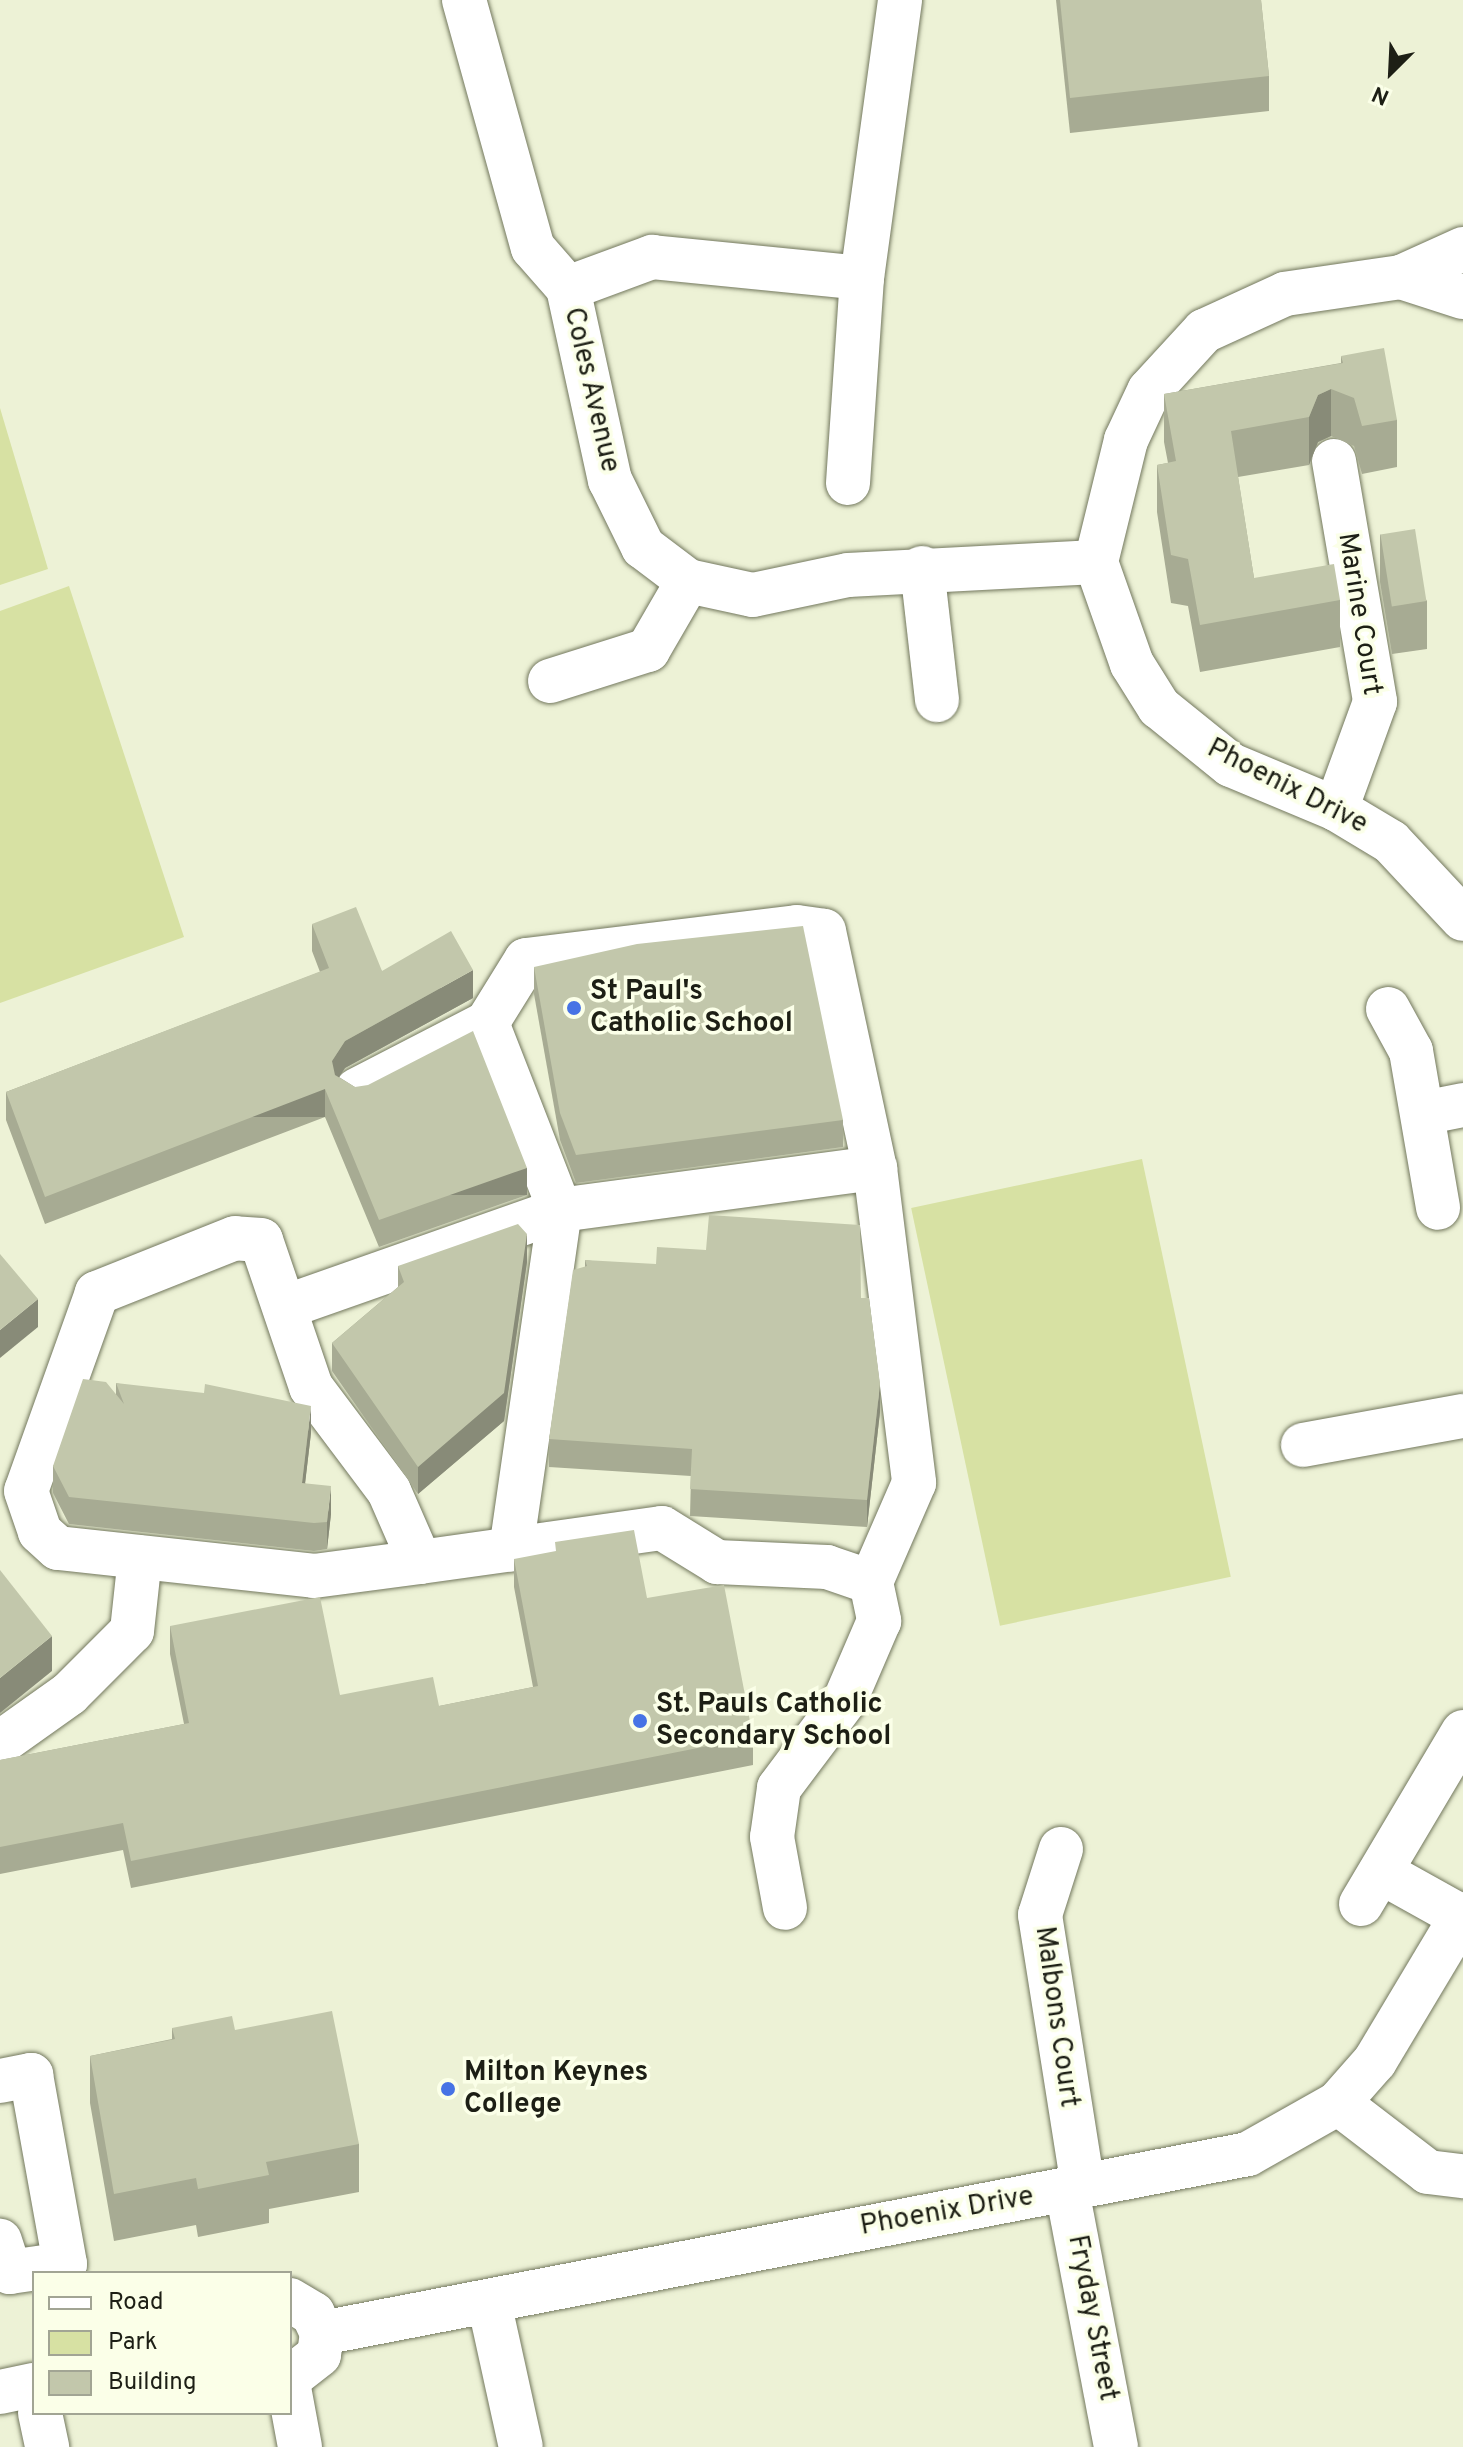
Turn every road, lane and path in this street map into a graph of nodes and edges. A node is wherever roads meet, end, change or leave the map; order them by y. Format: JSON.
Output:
{"nodes":[{"id":1,"x":464,"y":0,"type":"edge"},
{"id":2,"x":900,"y":0,"type":"edge"},
{"id":3,"x":1463,"y":249,"type":"edge"},
{"id":4,"x":1401,"y":277,"type":"junction"},
{"id":5,"x":862,"y":278,"type":"junction"},
{"id":6,"x":568,"y":288,"type":"junction"},
{"id":7,"x":1463,"y":297,"type":"edge"},
{"id":8,"x":1334,"y":461,"type":"dead end"},
{"id":9,"x":848,"y":483,"type":"dead end"},
{"id":10,"x":1096,"y":562,"type":"junction"},
{"id":11,"x":922,"y":568,"type":"junction"},
{"id":12,"x":688,"y":581,"type":"junction"},
{"id":13,"x":550,"y":681,"type":"dead end"},
{"id":14,"x":937,"y":700,"type":"dead end"},
{"id":15,"x":1336,"y":809,"type":"junction"},
{"id":16,"x":1463,"y":919,"type":"edge"},
{"id":17,"x":1388,"y":1009,"type":"dead end"},
{"id":18,"x":487,"y":1023,"type":"junction"},
{"id":19,"x":357,"y":1090,"type":"edge"},
{"id":20,"x":1443,"y":1109,"type":"edge"},
{"id":21,"x":875,"y":1168,"type":"junction"},
{"id":22,"x":1438,"y":1208,"type":"dead end"},
{"id":23,"x":560,"y":1210,"type":"junction"},
{"id":24,"x":288,"y":1306,"type":"junction"},
{"id":25,"x":1463,"y":1416,"type":"edge"},
{"id":26,"x":1303,"y":1445,"type":"dead end"},
{"id":27,"x":511,"y":1549,"type":"junction"},
{"id":28,"x":140,"y":1557,"type":"junction"},
{"id":29,"x":420,"y":1562,"type":"junction"},
{"id":30,"x":871,"y":1582,"type":"junction"},
{"id":31,"x":1462,"y":1737,"type":"edge"},
{"id":32,"x":0,"y":1743,"type":"edge"},
{"id":33,"x":1061,"y":1849,"type":"dead end"},
{"id":34,"x":785,"y":1908,"type":"dead end"},
{"id":35,"x":1462,"y":1916,"type":"edge"},
{"id":36,"x":0,"y":2081,"type":"edge"},
{"id":37,"x":1338,"y":2103,"type":"junction"},
{"id":38,"x":1463,"y":2176,"type":"edge"},
{"id":39,"x":1075,"y":2188,"type":"junction"},
{"id":40,"x":0,"y":2241,"type":"edge"},
{"id":41,"x":292,"y":2301,"type":"edge"},
{"id":42,"x":489,"y":2302,"type":"junction"},
{"id":43,"x":322,"y":2333,"type":"junction"},
{"id":44,"x":292,"y":2376,"type":"edge"},
{"id":45,"x":32,"y":2385,"type":"edge"},
{"id":46,"x":0,"y":2392,"type":"edge"},
{"id":47,"x":292,"y":2404,"type":"edge"},
{"id":48,"x":40,"y":2415,"type":"edge"},
{"id":49,"x":47,"y":2447,"type":"edge"},
{"id":50,"x":300,"y":2447,"type":"edge"},
{"id":51,"x":521,"y":2447,"type":"edge"},
{"id":52,"x":1116,"y":2447,"type":"edge"}],
"edges":[{"from":1,"to":6,"type":"street","name":"Coles Avenue"},
{"from":2,"to":5,"type":"street"},
{"from":3,"to":4,"type":"street"},
{"from":4,"to":7,"type":"street"},
{"from":4,"to":10,"type":"street"},
{"from":5,"to":6,"type":"street"},
{"from":5,"to":9,"type":"street"},
{"from":6,"to":12,"type":"street","name":"Coles Avenue"},
{"from":8,"to":15,"type":"street","name":"Marine Court"},
{"from":10,"to":11,"type":"street","name":"Coles Avenue"},
{"from":10,"to":15,"type":"street","name":"Phoenix Drive"},
{"from":11,"to":12,"type":"street","name":"Coles Avenue"},
{"from":11,"to":14,"type":"street"},
{"from":12,"to":13,"type":"street"},
{"from":15,"to":16,"type":"street","name":"Phoenix Drive"},
{"from":17,"to":20,"type":"street"},
{"from":18,"to":19,"type":"street"},
{"from":18,"to":21,"type":"street"},
{"from":18,"to":23,"type":"street"},
{"from":20,"to":22,"type":"street"},
{"from":21,"to":23,"type":"street"},
{"from":21,"to":30,"type":"street"},
{"from":23,"to":24,"type":"street"},
{"from":23,"to":27,"type":"street"},
{"from":24,"to":28,"type":"street"},
{"from":24,"to":29,"type":"street"},
{"from":25,"to":26,"type":"street"},
{"from":27,"to":29,"type":"street"},
{"from":27,"to":30,"type":"street"},
{"from":28,"to":29,"type":"street"},
{"from":28,"to":32,"type":"street"},
{"from":30,"to":34,"type":"street"},
{"from":31,"to":35,"type":"street"},
{"from":33,"to":39,"type":"street","name":"Malbons Court"},
{"from":35,"to":37,"type":"street","name":"Phoenix Drive"},
{"from":36,"to":40,"type":"street"},
{"from":37,"to":38,"type":"street"},
{"from":37,"to":39,"type":"street","name":"Phoenix Drive"},
{"from":39,"to":42,"type":"street","name":"Phoenix Drive"},
{"from":39,"to":52,"type":"street","name":"Fryday Street"},
{"from":41,"to":43,"type":"street"},
{"from":42,"to":43,"type":"street","name":"Phoenix Drive"},
{"from":42,"to":51,"type":"street"},
{"from":43,"to":44,"type":"street"},
{"from":45,"to":46,"type":"street"},
{"from":47,"to":50,"type":"street"},
{"from":48,"to":49,"type":"street"}]}
